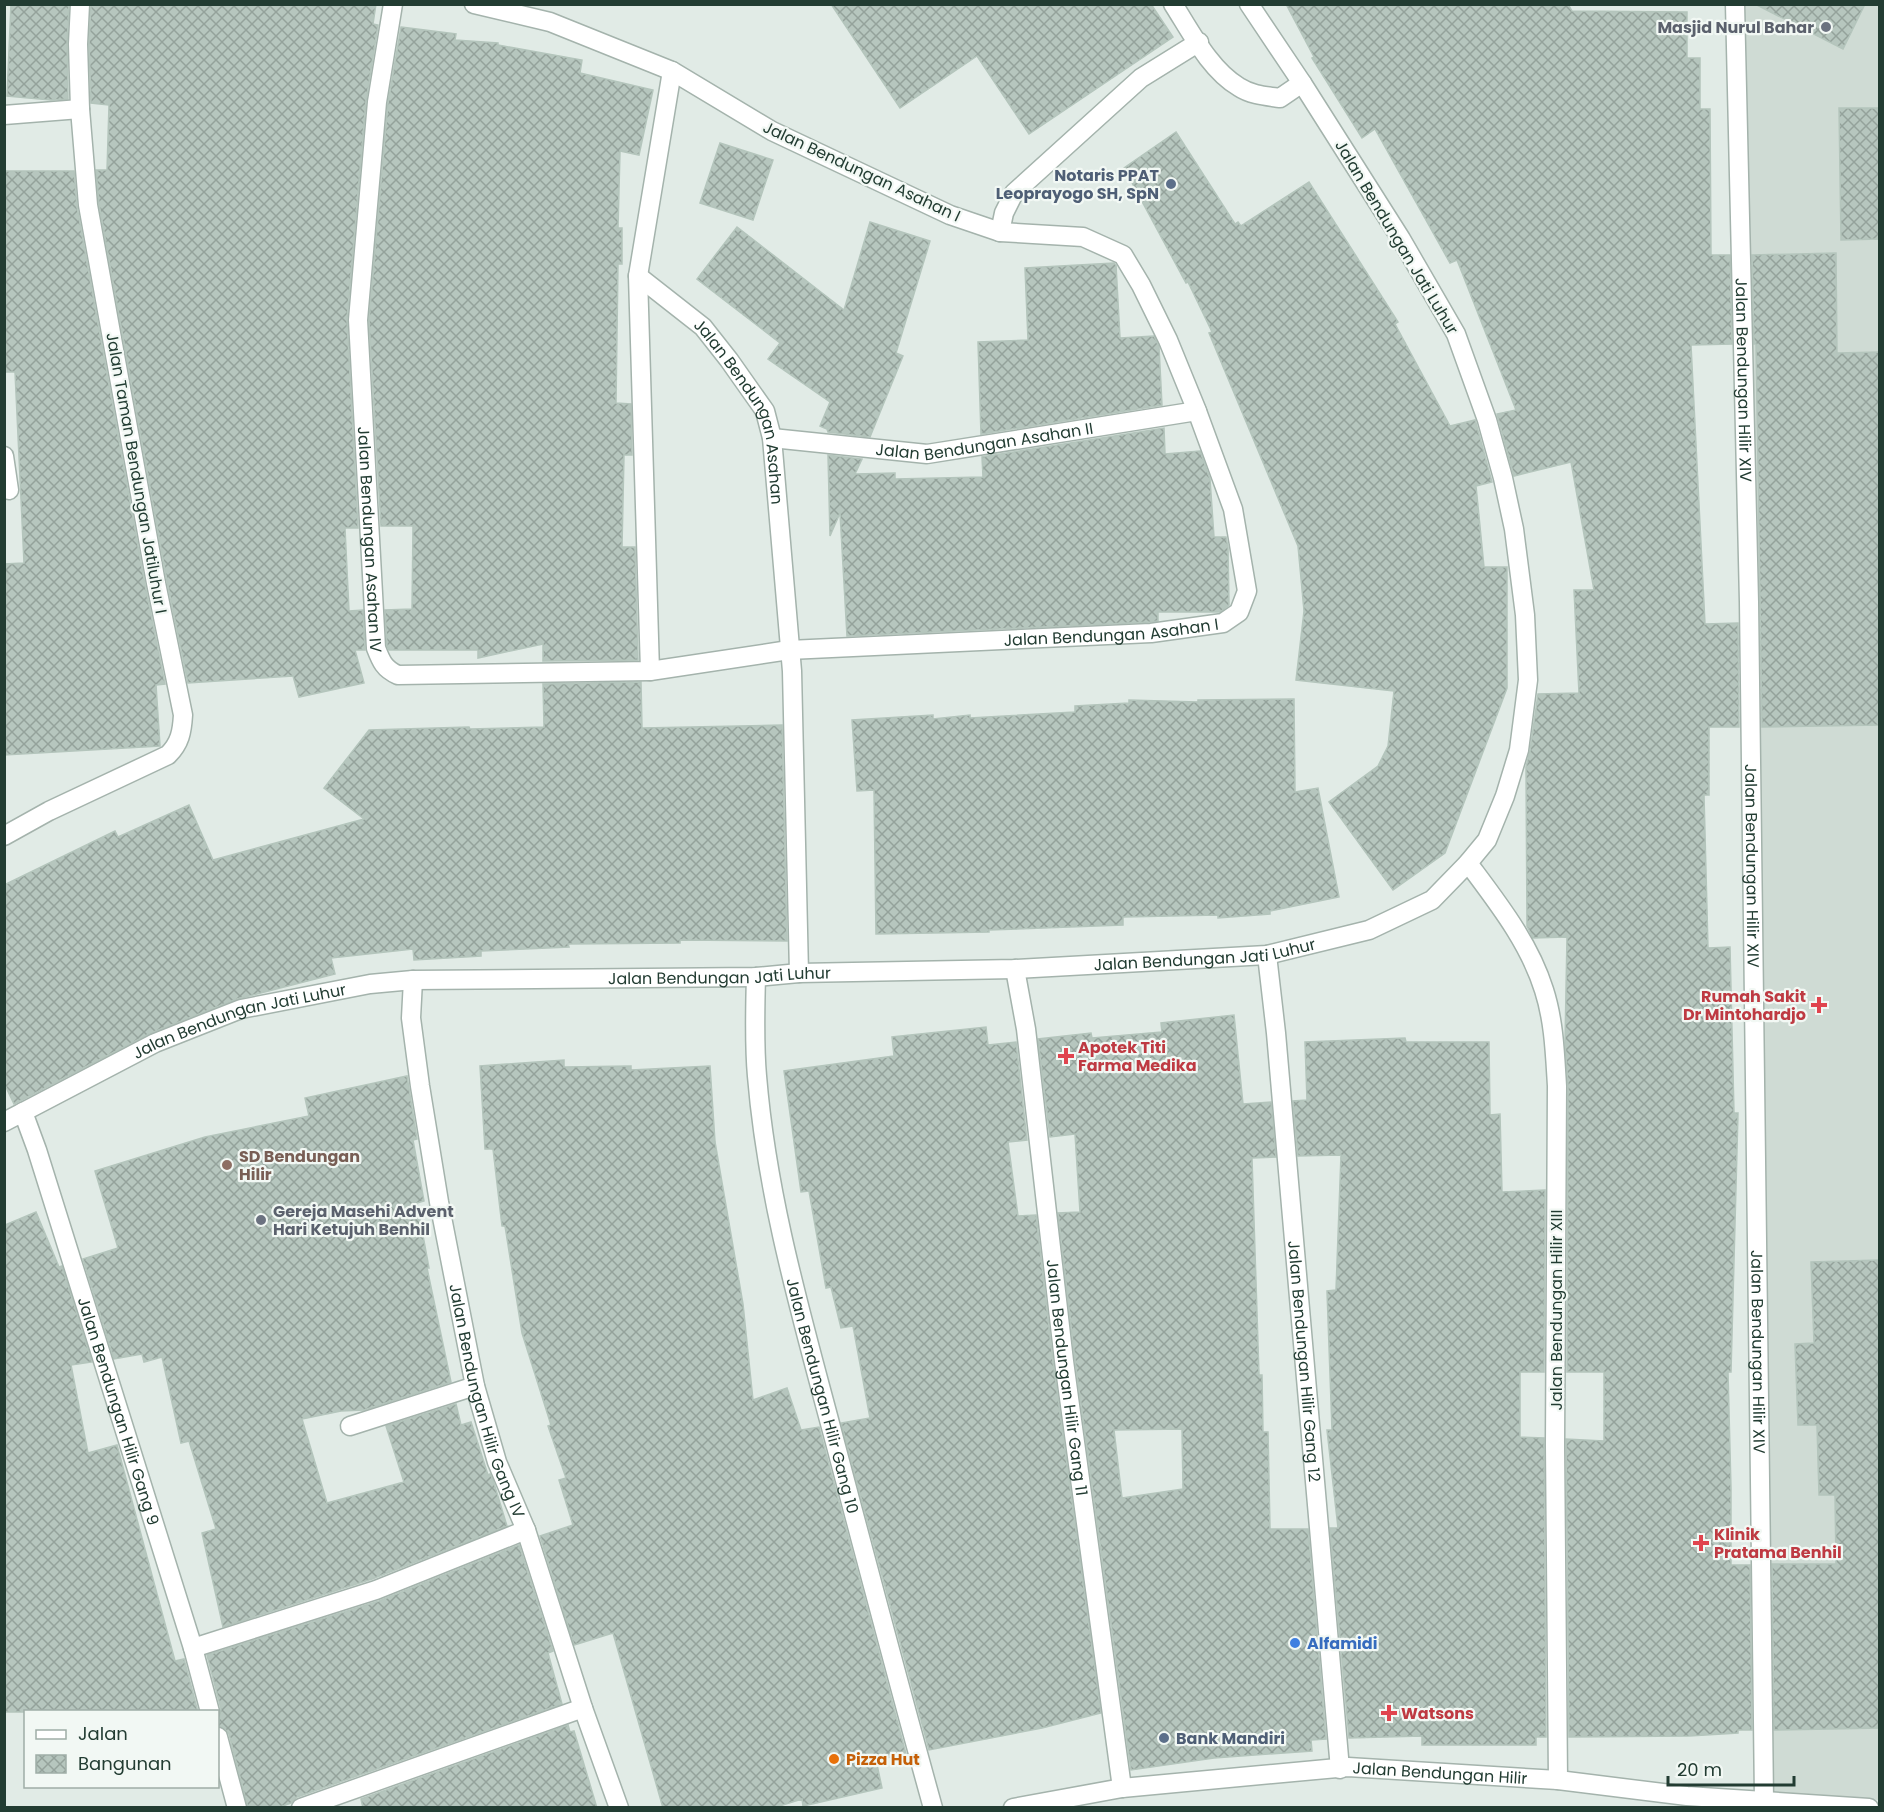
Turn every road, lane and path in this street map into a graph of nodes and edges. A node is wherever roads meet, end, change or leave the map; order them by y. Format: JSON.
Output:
{"nodes":[{"id":1,"x":80,"y":4,"type":"edge"},
{"id":2,"x":393,"y":4,"type":"edge"},
{"id":3,"x":474,"y":4,"type":"edge"},
{"id":4,"x":1173,"y":4,"type":"edge"},
{"id":5,"x":1249,"y":4,"type":"edge"},
{"id":6,"x":1735,"y":4,"type":"edge"},
{"id":7,"x":1199,"y":42,"type":"junction"},
{"id":8,"x":672,"y":71,"type":"junction"},
{"id":9,"x":1302,"y":83,"type":"junction"},
{"id":10,"x":80,"y":109,"type":"junction"},
{"id":11,"x":4,"y":115,"type":"edge"},
{"id":12,"x":1000,"y":231,"type":"junction"},
{"id":13,"x":638,"y":276,"type":"junction"},
{"id":14,"x":1197,"y":411,"type":"junction"},
{"id":15,"x":772,"y":438,"type":"junction"},
{"id":16,"x":4,"y":456,"type":"edge"},
{"id":17,"x":9,"y":490,"type":"dead end"},
{"id":18,"x":789,"y":650,"type":"junction"},
{"id":19,"x":650,"y":671,"type":"junction"},
{"id":20,"x":4,"y":836,"type":"edge"},
{"id":21,"x":1468,"y":863,"type":"junction"},
{"id":22,"x":1267,"y":955,"type":"junction"},
{"id":23,"x":1015,"y":969,"type":"junction"},
{"id":24,"x":799,"y":973,"type":"junction"},
{"id":25,"x":756,"y":977,"type":"junction"},
{"id":26,"x":413,"y":980,"type":"junction"},
{"id":27,"x":22,"y":1112,"type":"junction"},
{"id":28,"x":4,"y":1122,"type":"edge"},
{"id":29,"x":475,"y":1386,"type":"junction"},
{"id":30,"x":350,"y":1426,"type":"dead end"},
{"id":31,"x":526,"y":1530,"type":"junction"},
{"id":32,"x":193,"y":1648,"type":"junction"},
{"id":33,"x":583,"y":1708,"type":"junction"},
{"id":34,"x":209,"y":1710,"type":"edge"},
{"id":35,"x":219,"y":1741,"type":"edge"},
{"id":36,"x":1340,"y":1768,"type":"junction"},
{"id":37,"x":1558,"y":1780,"type":"junction"},
{"id":38,"x":1122,"y":1788,"type":"junction"},
{"id":39,"x":1764,"y":1800,"type":"junction"},
{"id":40,"x":1687,"y":1802,"type":"edge"},
{"id":41,"x":237,"y":1808,"type":"edge"},
{"id":42,"x":301,"y":1808,"type":"edge"},
{"id":43,"x":619,"y":1808,"type":"edge"},
{"id":44,"x":933,"y":1808,"type":"edge"},
{"id":45,"x":1013,"y":1808,"type":"edge"},
{"id":46,"x":1869,"y":1808,"type":"edge"}],
"edges":[{"from":1,"to":10,"type":"street","name":"Jalan Taman Bendungan Jatiluhur I"},
{"from":2,"to":19,"type":"street","name":"Jalan Bendungan Asahan IV"},
{"from":3,"to":8,"type":"street","name":"Jalan Bendungan Asahan I"},
{"from":4,"to":7,"type":"street"},
{"from":5,"to":9,"type":"street","name":"Jalan Bendungan Jati Luhur"},
{"from":6,"to":39,"type":"street","name":"Jalan Bendungan Hilir XIV"},
{"from":7,"to":9,"type":"street"},
{"from":7,"to":12,"type":"street"},
{"from":8,"to":12,"type":"street","name":"Jalan Bendungan Asahan I"},
{"from":8,"to":13,"type":"street"},
{"from":9,"to":21,"type":"street","name":"Jalan Bendungan Jati Luhur"},
{"from":10,"to":11,"type":"street"},
{"from":10,"to":20,"type":"street","name":"Jalan Taman Bendungan Jatiluhur I"},
{"from":12,"to":14,"type":"street","name":"Jalan Bendungan Asahan I"},
{"from":13,"to":15,"type":"street","name":"Jalan Bendungan Asahan"},
{"from":13,"to":19,"type":"street"},
{"from":14,"to":15,"type":"street","name":"Jalan Bendungan Asahan II"},
{"from":14,"to":18,"type":"street","name":"Jalan Bendungan Asahan I"},
{"from":15,"to":18,"type":"street","name":"Jalan Bendungan Asahan"},
{"from":16,"to":17,"type":"street"},
{"from":18,"to":19,"type":"street","name":"Jalan Bendungan Asahan IV"},
{"from":18,"to":24,"type":"street","name":"Jalan Bendungan Asahan"},
{"from":21,"to":22,"type":"street","name":"Jalan Bendungan Jati Luhur"},
{"from":21,"to":37,"type":"street","name":"Jalan Bendungan Hilir XIII"},
{"from":22,"to":23,"type":"street","name":"Jalan Bendungan Jati Luhur"},
{"from":22,"to":36,"type":"street","name":"Jalan Bendungan Hilir Gang 12"},
{"from":23,"to":24,"type":"street","name":"Jalan Bendungan Jati Luhur"},
{"from":23,"to":38,"type":"street","name":"Jalan Bendungan Hilir Gang 11"},
{"from":24,"to":25,"type":"street","name":"Jalan Bendungan Jati Luhur"},
{"from":25,"to":26,"type":"street","name":"Jalan Bendungan Jati Luhur"},
{"from":25,"to":44,"type":"street","name":"Jalan Bendungan Hilir Gang 10"},
{"from":26,"to":27,"type":"street","name":"Jalan Bendungan Jati Luhur"},
{"from":26,"to":29,"type":"street","name":"Jalan Bendungan Hilir Gang IV"},
{"from":27,"to":28,"type":"street","name":"Jalan Bendungan Jati Luhur"},
{"from":27,"to":32,"type":"street","name":"Jalan Bendungan Hilir Gang 9"},
{"from":29,"to":30,"type":"street"},
{"from":29,"to":31,"type":"street","name":"Jalan Bendungan Hilir Gang IV"},
{"from":31,"to":32,"type":"street"},
{"from":31,"to":33,"type":"street","name":"Jalan Bendungan Hilir Gang IV"},
{"from":32,"to":34,"type":"street","name":"Jalan Bendungan Hilir Gang 9"},
{"from":33,"to":42,"type":"street"},
{"from":33,"to":43,"type":"street","name":"Jalan Bendungan Hilir Gang IV"},
{"from":35,"to":41,"type":"street"},
{"from":36,"to":37,"type":"street","name":"Jalan Bendungan Hilir"},
{"from":36,"to":38,"type":"street","name":"Jalan Bendungan Hilir"},
{"from":37,"to":40,"type":"street","name":"Jalan Bendungan Hilir"},
{"from":38,"to":45,"type":"street","name":"Jalan Bendungan Hilir"},
{"from":39,"to":40,"type":"street","name":"Jalan Bendungan Hilir"},
{"from":39,"to":46,"type":"street","name":"Jalan Bendungan Hilir"}]}
